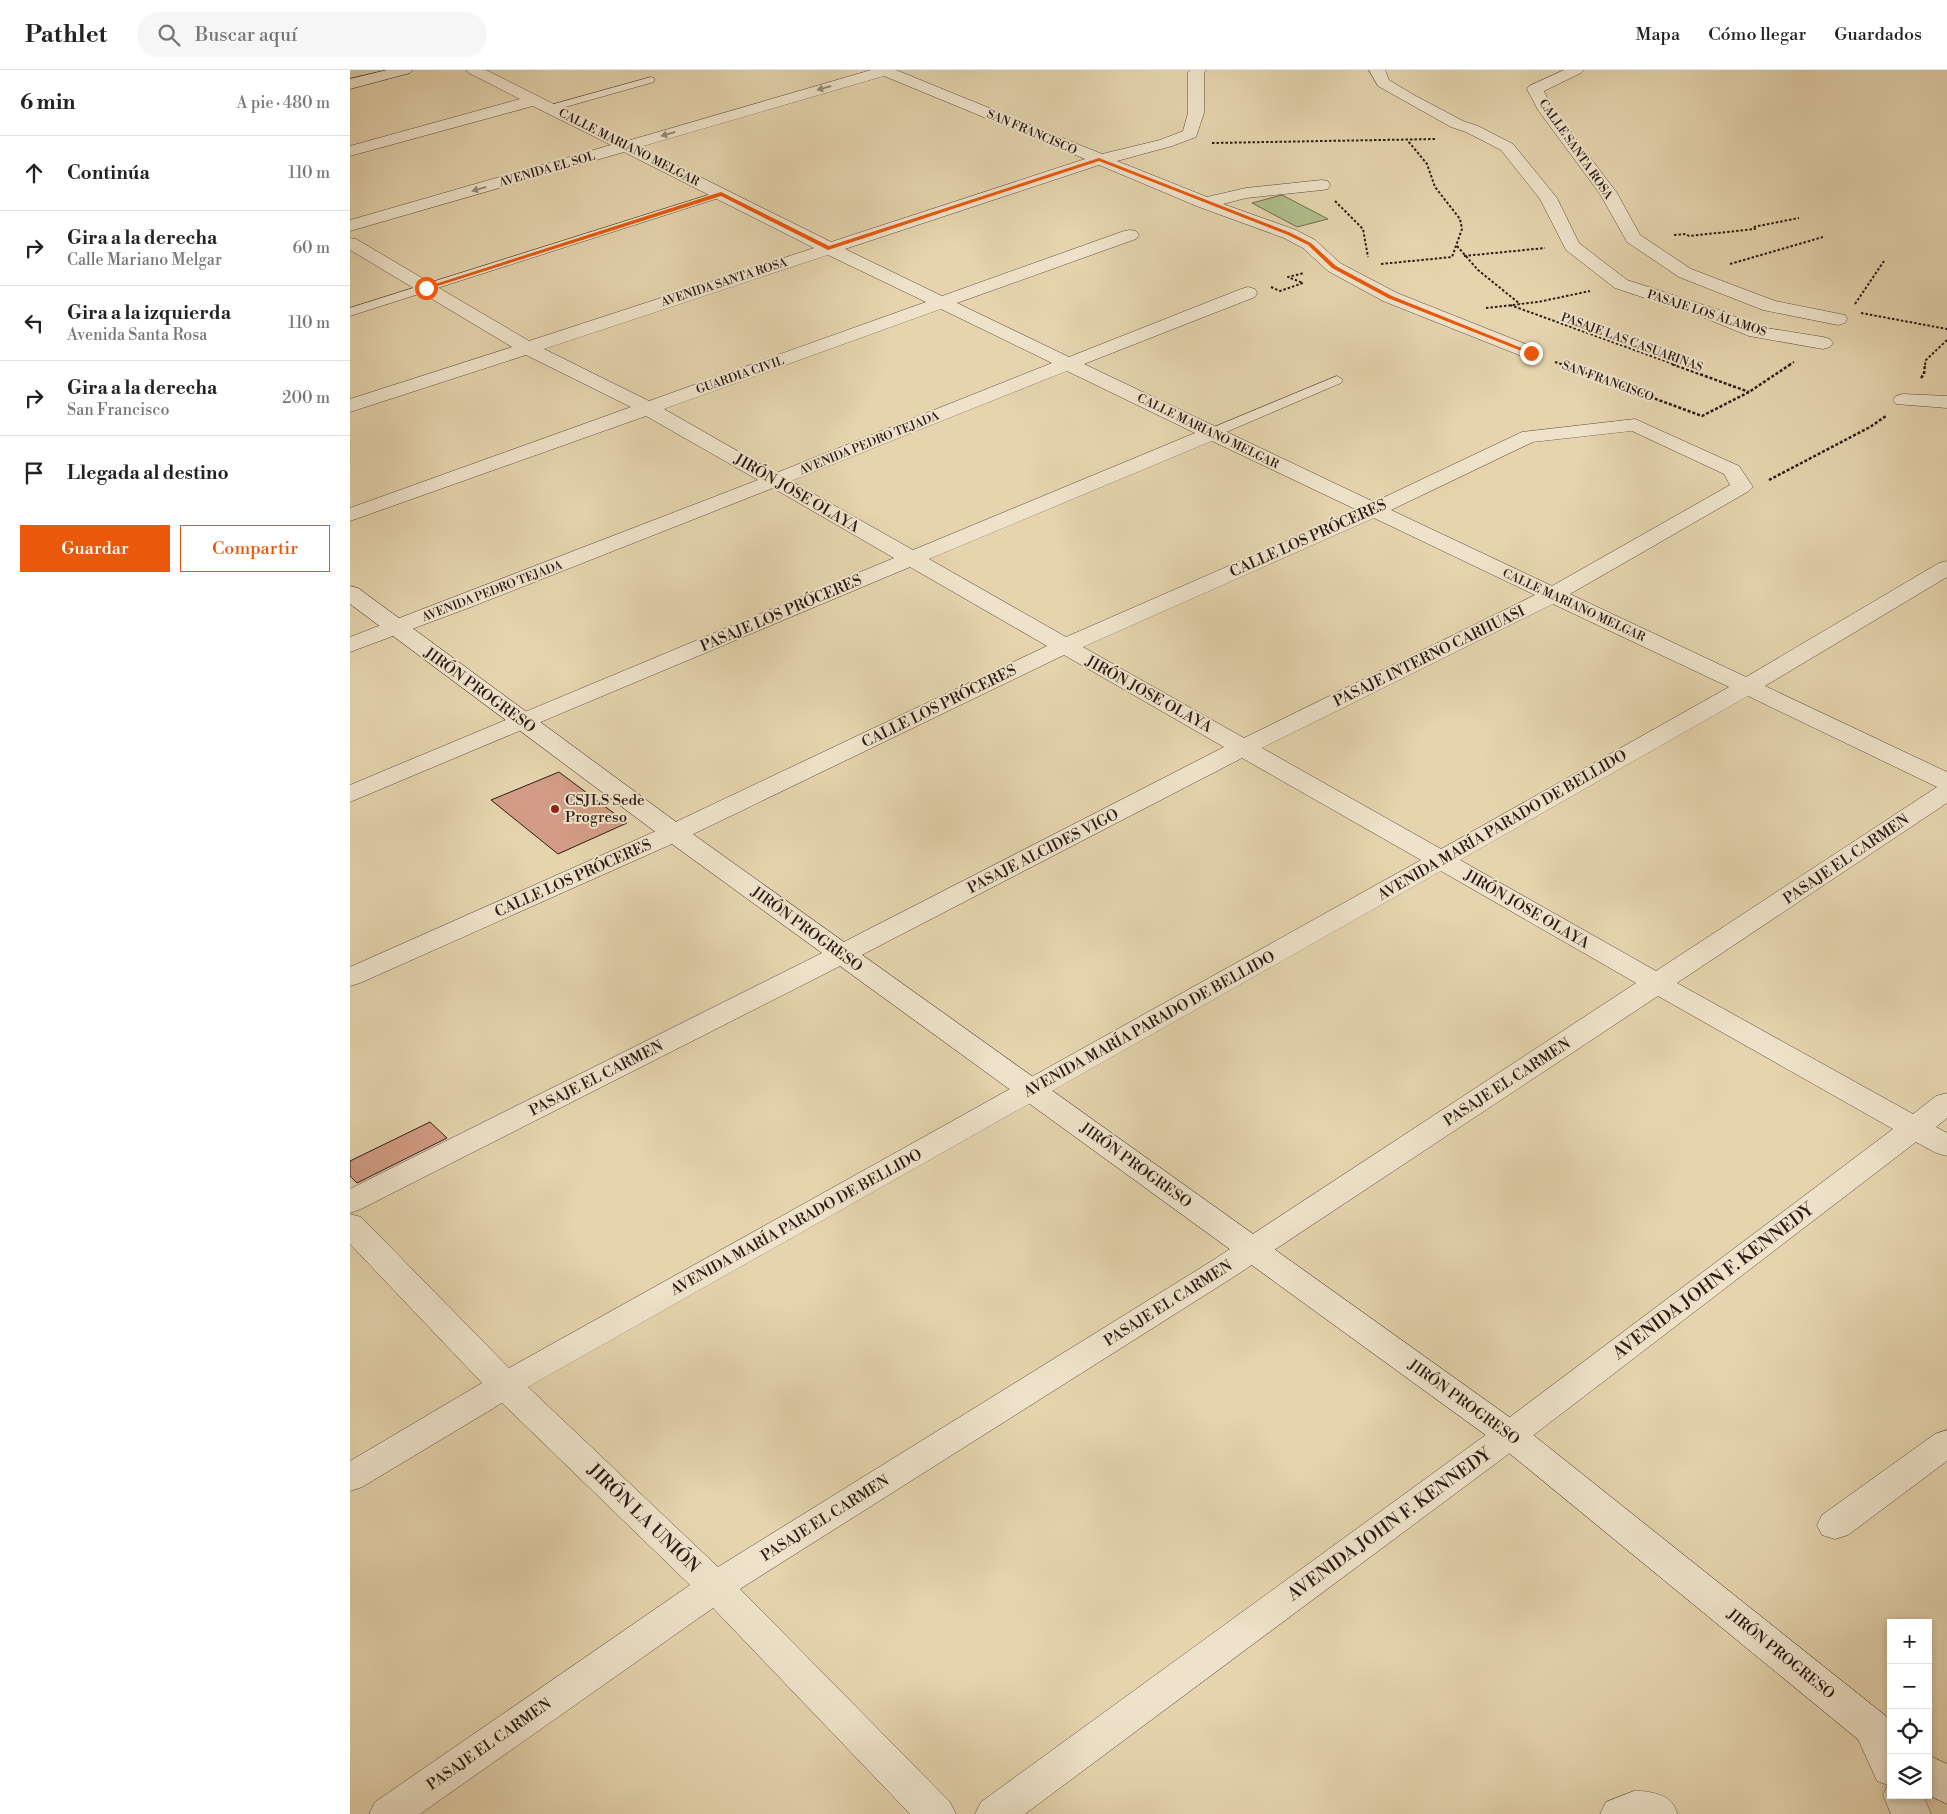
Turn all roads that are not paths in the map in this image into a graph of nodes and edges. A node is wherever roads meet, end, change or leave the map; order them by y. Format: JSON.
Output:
{"nodes":[{"id":1,"x":405,"y":70,"type":"edge"},
{"id":2,"x":474,"y":70,"type":"edge"},
{"id":3,"x":885,"y":70,"type":"edge"},
{"id":4,"x":1198,"y":70,"type":"edge"},
{"id":5,"x":1377,"y":70,"type":"edge"},
{"id":6,"x":1576,"y":70,"type":"edge"},
{"id":7,"x":651,"y":80,"type":"dead end"},
{"id":8,"x":350,"y":84,"type":"edge"},
{"id":9,"x":535,"y":100,"type":"junction"},
{"id":10,"x":551,"y":108,"type":"junction"},
{"id":11,"x":627,"y":146,"type":"junction"},
{"id":12,"x":350,"y":151,"type":"edge"},
{"id":13,"x":1099,"y":160,"type":"junction"},
{"id":14,"x":1322,"y":185,"type":"road end"},
{"id":15,"x":721,"y":194,"type":"junction"},
{"id":16,"x":1205,"y":203,"type":"junction"},
{"id":17,"x":350,"y":226,"type":"edge"},
{"id":18,"x":1130,"y":235,"type":"dead end"},
{"id":19,"x":350,"y":243,"type":"edge"},
{"id":20,"x":828,"y":248,"type":"junction"},
{"id":21,"x":426,"y":288,"type":"junction"},
{"id":22,"x":1256,"y":288,"type":"road end"},
{"id":23,"x":944,"y":303,"type":"junction"},
{"id":24,"x":350,"y":312,"type":"edge"},
{"id":25,"x":1838,"y":319,"type":"dead end"},
{"id":26,"x":1823,"y":343,"type":"road end"},
{"id":27,"x":526,"y":348,"type":"junction"},
{"id":28,"x":1531,"y":353,"type":"road end"},
{"id":29,"x":1067,"y":363,"type":"junction"},
{"id":30,"x":1337,"y":380,"type":"dead end"},
{"id":31,"x":1903,"y":400,"type":"road end"},
{"id":32,"x":1947,"y":402,"type":"edge"},
{"id":33,"x":350,"y":406,"type":"edge"},
{"id":34,"x":648,"y":408,"type":"junction"},
{"id":35,"x":1212,"y":433,"type":"junction"},
{"id":36,"x":775,"y":481,"type":"junction"},
{"id":37,"x":1742,"y":487,"type":"joint"},
{"id":38,"x":1374,"y":510,"type":"junction"},
{"id":39,"x":350,"y":515,"type":"edge"},
{"id":40,"x":911,"y":559,"type":"junction"},
{"id":41,"x":1947,"y":568,"type":"edge"},
{"id":42,"x":350,"y":593,"type":"edge"},
{"id":43,"x":1553,"y":595,"type":"junction"},
{"id":44,"x":396,"y":628,"type":"junction"},
{"id":45,"x":350,"y":646,"type":"edge"},
{"id":46,"x":1065,"y":646,"type":"junction"},
{"id":47,"x":1746,"y":687,"type":"junction"},
{"id":48,"x":523,"y":721,"type":"junction"},
{"id":49,"x":1244,"y":747,"type":"junction"},
{"id":50,"x":1947,"y":782,"type":"edge"},
{"id":51,"x":1947,"y":792,"type":"edge"},
{"id":52,"x":350,"y":794,"type":"edge"},
{"id":53,"x":674,"y":833,"type":"junction"},
{"id":54,"x":1441,"y":860,"type":"junction"},
{"id":55,"x":842,"y":954,"type":"junction"},
{"id":56,"x":350,"y":977,"type":"edge"},
{"id":57,"x":1658,"y":984,"type":"junction"},
{"id":58,"x":1031,"y":1090,"type":"junction"},
{"id":59,"x":1947,"y":1103,"type":"edge"},
{"id":60,"x":1916,"y":1128,"type":"junction"},
{"id":61,"x":1947,"y":1146,"type":"edge"},
{"id":62,"x":350,"y":1202,"type":"edge"},
{"id":63,"x":350,"y":1225,"type":"edge"},
{"id":64,"x":1252,"y":1249,"type":"junction"},
{"id":65,"x":506,"y":1385,"type":"junction"},
{"id":66,"x":1510,"y":1435,"type":"junction"},
{"id":67,"x":1947,"y":1443,"type":"edge"},
{"id":68,"x":350,"y":1478,"type":"edge"},
{"id":69,"x":1835,"y":1525,"type":"dead end"},
{"id":70,"x":715,"y":1587,"type":"junction"},
{"id":71,"x":1881,"y":1735,"type":"edge"},
{"id":72,"x":1887,"y":1755,"type":"edge"},
{"id":73,"x":1932,"y":1775,"type":"edge"},
{"id":74,"x":1947,"y":1787,"type":"edge"},
{"id":75,"x":1905,"y":1799,"type":"edge"},
{"id":76,"x":389,"y":1814,"type":"edge"},
{"id":77,"x":936,"y":1814,"type":"edge"},
{"id":78,"x":995,"y":1814,"type":"edge"},
{"id":79,"x":1620,"y":1814,"type":"edge"},
{"id":80,"x":1658,"y":1814,"type":"edge"},
{"id":81,"x":1911,"y":1814,"type":"edge"}],
"edges":[{"from":1,"to":8,"type":"street"},
{"from":2,"to":9,"type":"street","name":"CALLE MARIANO MELGAR"},
{"from":3,"to":11,"type":"street","name":"AVENIDA EL SOL","one_way":true},
{"from":3,"to":13,"type":"street","name":"SAN FRANCISCO"},
{"from":4,"to":13,"type":"street","name":"AVENIDA SANTA ROSA"},
{"from":5,"to":26,"type":"street","name":"PASAJE LOS ÁLAMOS"},
{"from":6,"to":25,"type":"street","name":"CALLE SANTA ROSA"},
{"from":7,"to":10,"type":"lane"},
{"from":9,"to":10,"type":"street","name":"CALLE MARIANO MELGAR"},
{"from":9,"to":12,"type":"street"},
{"from":10,"to":11,"type":"street","name":"CALLE MARIANO MELGAR"},
{"from":11,"to":15,"type":"street","name":"CALLE MARIANO MELGAR"},
{"from":11,"to":17,"type":"street","name":"AVENIDA EL SOL","one_way":true},
{"from":13,"to":16,"type":"street","name":"SAN FRANCISCO"},
{"from":13,"to":20,"type":"street","name":"AVENIDA SANTA ROSA"},
{"from":14,"to":16,"type":"street"},
{"from":15,"to":20,"type":"street","name":"CALLE MARIANO MELGAR"},
{"from":15,"to":21,"type":"lane"},
{"from":16,"to":28,"type":"street","name":"SAN FRANCISCO"},
{"from":18,"to":23,"type":"street","name":"GUARDIA CIVIL"},
{"from":19,"to":21,"type":"street","name":"JIRÓN JOSE OLAYA"},
{"from":20,"to":23,"type":"street","name":"CALLE MARIANO MELGAR"},
{"from":20,"to":27,"type":"street","name":"AVENIDA SANTA ROSA"},
{"from":21,"to":24,"type":"lane"},
{"from":21,"to":27,"type":"street","name":"JIRÓN JOSE OLAYA"},
{"from":22,"to":29,"type":"street","name":"AVENIDA PEDRO TEJADA"},
{"from":23,"to":29,"type":"street","name":"CALLE MARIANO MELGAR"},
{"from":23,"to":34,"type":"street","name":"GUARDIA CIVIL"},
{"from":27,"to":33,"type":"street","name":"AVENIDA SANTA ROSA"},
{"from":27,"to":34,"type":"street","name":"JIRÓN JOSE OLAYA"},
{"from":29,"to":35,"type":"street","name":"CALLE MARIANO MELGAR"},
{"from":29,"to":36,"type":"street","name":"AVENIDA PEDRO TEJADA"},
{"from":30,"to":35,"type":"lane"},
{"from":31,"to":32,"type":"street"},
{"from":34,"to":36,"type":"street","name":"JIRÓN JOSE OLAYA"},
{"from":34,"to":39,"type":"street","name":"GUARDIA CIVIL"},
{"from":35,"to":38,"type":"street","name":"CALLE MARIANO MELGAR"},
{"from":35,"to":40,"type":"street","name":"PASAJE LOS PRÓCERES"},
{"from":36,"to":40,"type":"street","name":"JIRÓN JOSE OLAYA"},
{"from":36,"to":44,"type":"street","name":"AVENIDA PEDRO TEJADA"},
{"from":37,"to":38,"type":"street","name":"CALLE LOS PRÓCERES"},
{"from":37,"to":43,"type":"street","name":"PASAJE INTERNO CARHUASI"},
{"from":38,"to":43,"type":"street","name":"CALLE MARIANO MELGAR"},
{"from":38,"to":46,"type":"street","name":"CALLE LOS PRÓCERES"},
{"from":40,"to":46,"type":"street","name":"JIRÓN JOSE OLAYA"},
{"from":40,"to":48,"type":"street","name":"PASAJE LOS PRÓCERES"},
{"from":41,"to":47,"type":"street","name":"AVENIDA MARÍA PARADO DE BELLIDO"},
{"from":42,"to":44,"type":"street","name":"JIRÓN PROGRESO"},
{"from":43,"to":47,"type":"street","name":"CALLE MARIANO MELGAR"},
{"from":43,"to":49,"type":"street","name":"PASAJE INTERNO CARHUASI"},
{"from":44,"to":45,"type":"street","name":"AVENIDA PEDRO TEJADA"},
{"from":44,"to":48,"type":"street","name":"JIRÓN PROGRESO"},
{"from":46,"to":49,"type":"street","name":"JIRÓN JOSE OLAYA"},
{"from":46,"to":53,"type":"street","name":"CALLE LOS PRÓCERES"},
{"from":47,"to":50,"type":"street","name":"CALLE MARIANO MELGAR"},
{"from":47,"to":54,"type":"street","name":"AVENIDA MARÍA PARADO DE BELLIDO"},
{"from":48,"to":52,"type":"street","name":"PASAJE LOS PRÓCERES"},
{"from":48,"to":53,"type":"street","name":"JIRÓN PROGRESO"},
{"from":49,"to":54,"type":"street","name":"JIRÓN JOSE OLAYA"},
{"from":49,"to":55,"type":"street","name":"PASAJE ALCIDES VIGO"},
{"from":51,"to":57,"type":"street","name":"PASAJE EL CARMEN"},
{"from":53,"to":55,"type":"street","name":"JIRÓN PROGRESO"},
{"from":53,"to":56,"type":"street","name":"CALLE LOS PRÓCERES"},
{"from":54,"to":57,"type":"street","name":"JIRÓN JOSE OLAYA"},
{"from":54,"to":58,"type":"street","name":"AVENIDA MARÍA PARADO DE BELLIDO"},
{"from":55,"to":58,"type":"street","name":"JIRÓN PROGRESO"},
{"from":55,"to":62,"type":"street","name":"PASAJE EL CARMEN"},
{"from":57,"to":60,"type":"street","name":"JIRÓN JOSE OLAYA"},
{"from":57,"to":64,"type":"street","name":"PASAJE EL CARMEN"},
{"from":58,"to":64,"type":"street","name":"JIRÓN PROGRESO"},
{"from":58,"to":65,"type":"street","name":"AVENIDA MARÍA PARADO DE BELLIDO"},
{"from":59,"to":60,"type":"street","name":"AVENIDA JOHN F. KENNEDY"},
{"from":60,"to":61,"type":"street","name":"JIRÓN JOSE OLAYA"},
{"from":60,"to":66,"type":"street","name":"AVENIDA JOHN F. KENNEDY"},
{"from":63,"to":65,"type":"street","name":"JIRÓN LA UNIÓN"},
{"from":64,"to":66,"type":"street","name":"JIRÓN PROGRESO"},
{"from":64,"to":70,"type":"street","name":"PASAJE EL CARMEN"},
{"from":65,"to":68,"type":"street","name":"AVENIDA MARÍA PARADO DE BELLIDO"},
{"from":65,"to":70,"type":"street","name":"JIRÓN LA UNIÓN"},
{"from":66,"to":71,"type":"street","name":"JIRÓN PROGRESO"},
{"from":66,"to":78,"type":"street","name":"AVENIDA JOHN F. KENNEDY"},
{"from":67,"to":69,"type":"street"},
{"from":70,"to":76,"type":"street","name":"PASAJE EL CARMEN"},
{"from":70,"to":77,"type":"street","name":"JIRÓN LA UNIÓN"},
{"from":71,"to":72,"type":"street","name":"JIRÓN PROGRESO"},
{"from":73,"to":74,"type":"street"},
{"from":75,"to":81,"type":"street"},
{"from":79,"to":80,"type":"street"}]}
